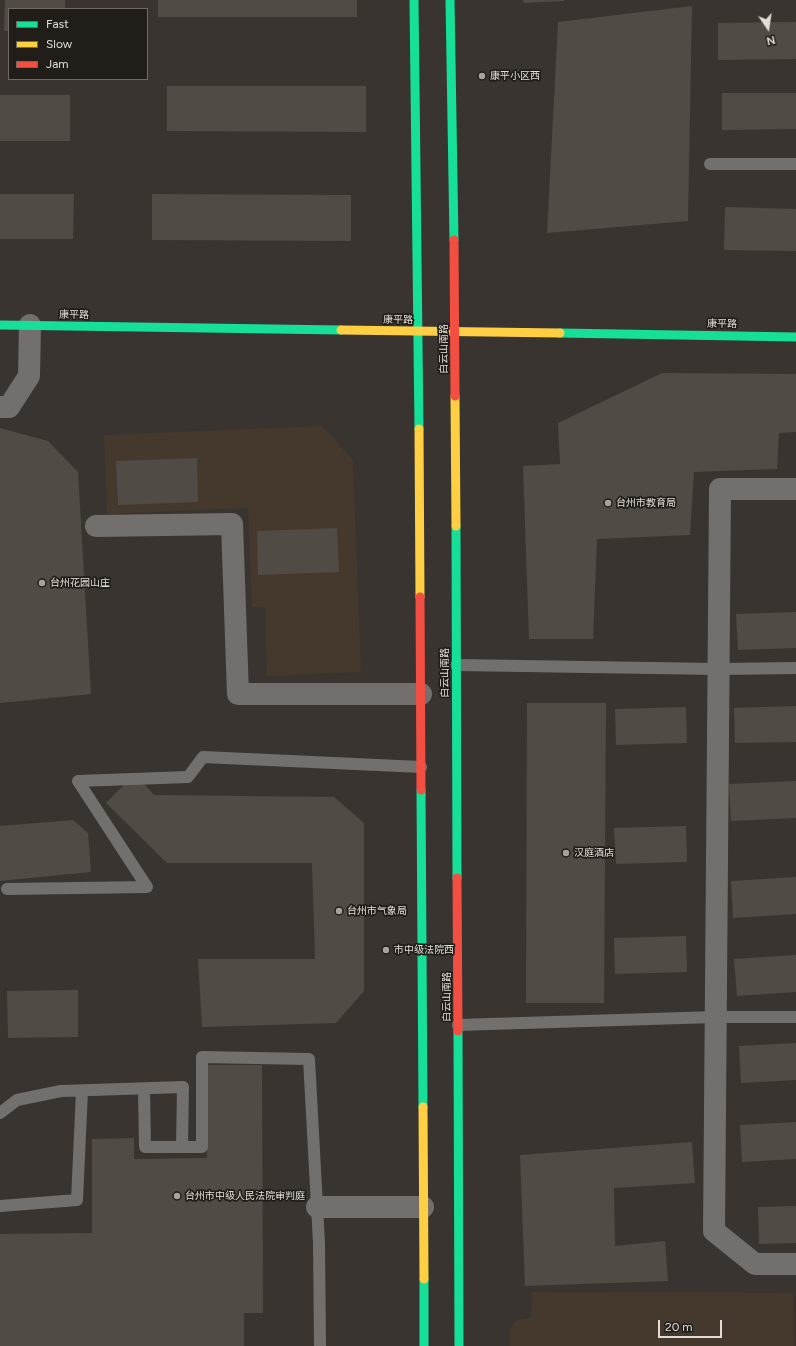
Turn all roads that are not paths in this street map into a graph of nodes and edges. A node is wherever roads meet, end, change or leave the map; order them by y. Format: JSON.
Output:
{"nodes":[{"id":1,"x":414,"y":0,"type":"edge"},
{"id":2,"x":450,"y":0,"type":"edge"},
{"id":3,"x":710,"y":164,"type":"dead end"},
{"id":4,"x":796,"y":164,"type":"edge"},
{"id":5,"x":0,"y":325,"type":"edge"},
{"id":6,"x":30,"y":325,"type":"junction"},
{"id":7,"x":419,"y":331,"type":"junction"},
{"id":8,"x":455,"y":331,"type":"junction"},
{"id":9,"x":796,"y":337,"type":"edge"},
{"id":10,"x":0,"y":407,"type":"edge"},
{"id":11,"x":796,"y":489,"type":"edge"},
{"id":12,"x":96,"y":526,"type":"dead end"},
{"id":13,"x":456,"y":665,"type":"junction"},
{"id":14,"x":796,"y":668,"type":"edge"},
{"id":15,"x":718,"y":669,"type":"junction"},
{"id":16,"x":421,"y":694,"type":"junction"},
{"id":17,"x":421,"y":766,"type":"junction"},
{"id":18,"x":6,"y":889,"type":"dead end"},
{"id":19,"x":715,"y":1017,"type":"junction"},
{"id":20,"x":796,"y":1017,"type":"edge"},
{"id":21,"x":458,"y":1025,"type":"junction"},
{"id":22,"x":144,"y":1088,"type":"junction"},
{"id":23,"x":82,"y":1091,"type":"junction"},
{"id":24,"x":0,"y":1113,"type":"edge"},
{"id":25,"x":182,"y":1147,"type":"junction"},
{"id":26,"x":0,"y":1206,"type":"edge"},
{"id":27,"x":317,"y":1206,"type":"junction"},
{"id":28,"x":423,"y":1207,"type":"junction"},
{"id":29,"x":796,"y":1264,"type":"edge"},
{"id":30,"x":320,"y":1346,"type":"edge"},
{"id":31,"x":424,"y":1346,"type":"edge"},
{"id":32,"x":459,"y":1346,"type":"edge"}],
"edges":[{"from":1,"to":7,"type":"main road"},
{"from":2,"to":8,"type":"main road","name":"白云山南路"},
{"from":3,"to":4,"type":"lane"},
{"from":5,"to":6,"type":"main road","name":"康平路"},
{"from":6,"to":7,"type":"main road","name":"康平路"},
{"from":6,"to":10,"type":"street"},
{"from":7,"to":8,"type":"main road","name":"康平路"},
{"from":7,"to":16,"type":"main road"},
{"from":8,"to":9,"type":"main road","name":"康平路"},
{"from":8,"to":13,"type":"main road","name":"白云山南路"},
{"from":11,"to":15,"type":"street"},
{"from":12,"to":16,"type":"street"},
{"from":13,"to":15,"type":"lane"},
{"from":13,"to":21,"type":"main road","name":"白云山南路"},
{"from":14,"to":15,"type":"lane"},
{"from":15,"to":19,"type":"street"},
{"from":16,"to":17,"type":"main road"},
{"from":17,"to":18,"type":"lane"},
{"from":17,"to":28,"type":"main road"},
{"from":19,"to":20,"type":"lane"},
{"from":19,"to":21,"type":"lane"},
{"from":19,"to":29,"type":"street"},
{"from":21,"to":32,"type":"main road","name":"白云山南路"},
{"from":22,"to":23,"type":"lane"},
{"from":22,"to":25,"type":"lane"},
{"from":22,"to":25,"type":"lane"},
{"from":23,"to":24,"type":"lane"},
{"from":23,"to":26,"type":"lane"},
{"from":25,"to":27,"type":"lane"},
{"from":27,"to":28,"type":"street"},
{"from":27,"to":30,"type":"lane"},
{"from":28,"to":31,"type":"main road"}]}
